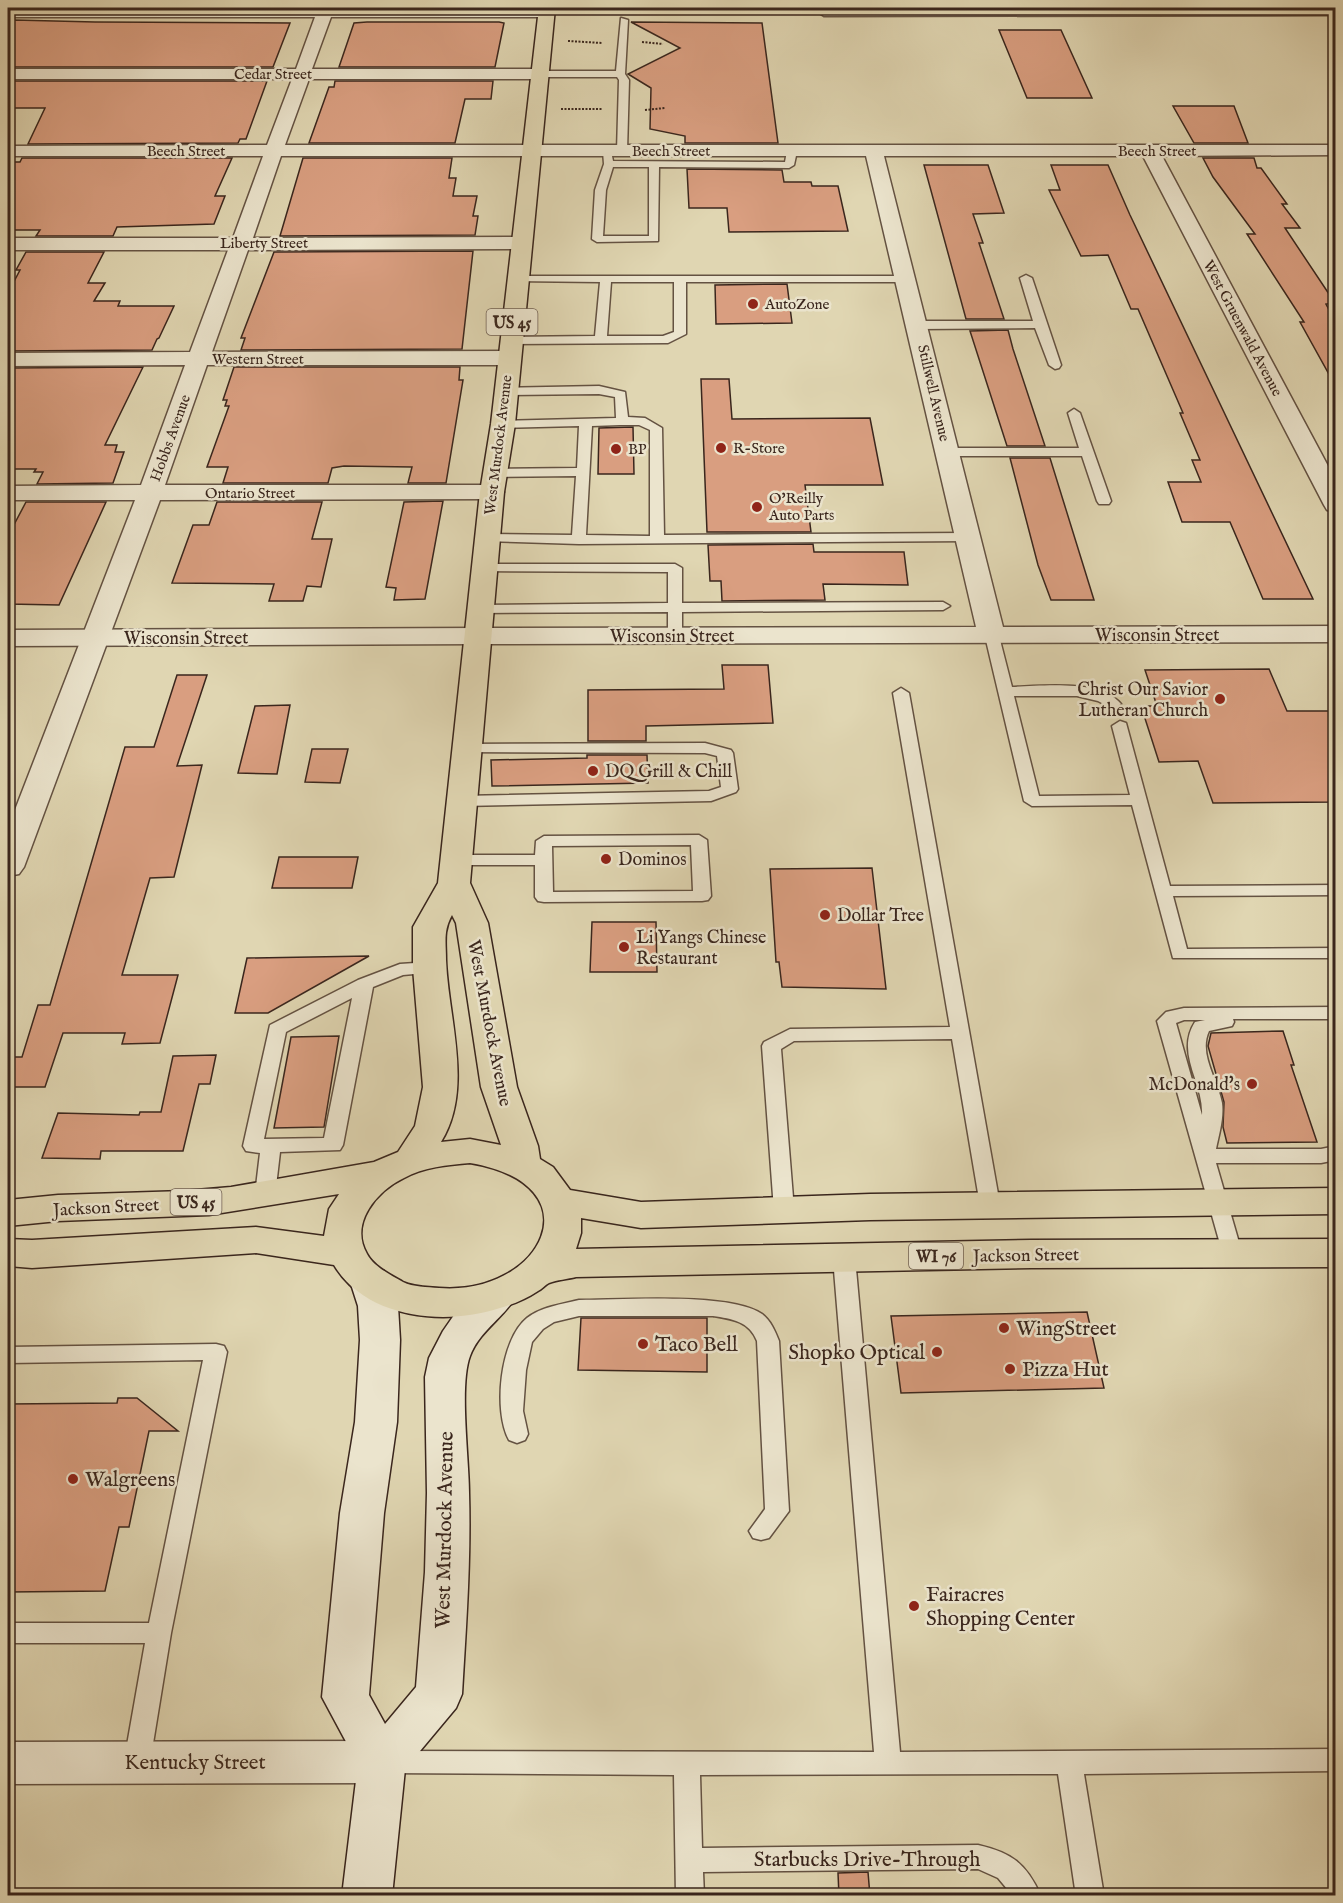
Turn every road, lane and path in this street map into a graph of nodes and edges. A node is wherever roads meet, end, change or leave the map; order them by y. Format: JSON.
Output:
{"nodes":[{"id":1,"x":325,"y":9,"type":"edge"},
{"id":2,"x":547,"y":10,"type":"edge"},
{"id":3,"x":1334,"y":10,"type":"edge"},
{"id":4,"x":824,"y":11,"type":"dead end"},
{"id":5,"x":8,"y":12,"type":"edge"},
{"id":6,"x":624,"y":20,"type":"dead end"},
{"id":7,"x":566,"y":41,"type":"dead end"},
{"id":8,"x":603,"y":43,"type":"dead end"},
{"id":9,"x":8,"y":74,"type":"edge"},
{"id":10,"x":302,"y":74,"type":"junction"},
{"id":11,"x":539,"y":74,"type":"junction"},
{"id":12,"x":620,"y":74,"type":"junction"},
{"id":13,"x":560,"y":109,"type":"dead end"},
{"id":14,"x":610,"y":109,"type":"dead end"},
{"id":15,"x":1335,"y":150,"type":"edge"},
{"id":16,"x":273,"y":151,"type":"junction"},
{"id":17,"x":531,"y":151,"type":"junction"},
{"id":18,"x":792,"y":151,"type":"junction"},
{"id":19,"x":874,"y":151,"type":"junction"},
{"id":20,"x":1150,"y":151,"type":"junction"},
{"id":21,"x":8,"y":152,"type":"edge"},
{"id":22,"x":613,"y":155,"type":"junction"},
{"id":23,"x":654,"y":164,"type":"junction"},
{"id":24,"x":239,"y":243,"type":"junction"},
{"id":25,"x":521,"y":243,"type":"junction"},
{"id":26,"x":8,"y":244,"type":"edge"},
{"id":27,"x":1026,"y":278,"type":"dead end"},
{"id":28,"x":517,"y":279,"type":"junction"},
{"id":29,"x":606,"y":279,"type":"junction"},
{"id":30,"x":680,"y":279,"type":"junction"},
{"id":31,"x":907,"y":279,"type":"junction"},
{"id":32,"x":1040,"y":324,"type":"junction"},
{"id":33,"x":918,"y":325,"type":"junction"},
{"id":34,"x":601,"y":340,"type":"junction"},
{"id":35,"x":509,"y":349,"type":"junction"},
{"id":36,"x":8,"y":359,"type":"edge"},
{"id":37,"x":198,"y":359,"type":"junction"},
{"id":38,"x":1055,"y":365,"type":"dead end"},
{"id":39,"x":505,"y":391,"type":"junction"},
{"id":40,"x":1074,"y":413,"type":"dead end"},
{"id":41,"x":622,"y":422,"type":"junction"},
{"id":42,"x":586,"y":423,"type":"junction"},
{"id":43,"x":503,"y":424,"type":"junction"},
{"id":44,"x":948,"y":452,"type":"junction"},
{"id":45,"x":1087,"y":452,"type":"junction"},
{"id":46,"x":583,"y":472,"type":"junction"},
{"id":47,"x":493,"y":483,"type":"junction"},
{"id":48,"x":8,"y":493,"type":"edge"},
{"id":49,"x":150,"y":493,"type":"junction"},
{"id":50,"x":1104,"y":501,"type":"dead end"},
{"id":51,"x":1335,"y":505,"type":"edge"},
{"id":52,"x":968,"y":537,"type":"junction"},
{"id":53,"x":488,"y":538,"type":"junction"},
{"id":54,"x":579,"y":540,"type":"junction"},
{"id":55,"x":657,"y":540,"type":"junction"},
{"id":56,"x":485,"y":568,"type":"junction"},
{"id":57,"x":943,"y":606,"type":"dead end"},
{"id":58,"x":830,"y":607,"type":"junction"},
{"id":59,"x":884,"y":607,"type":"junction"},
{"id":60,"x":675,"y":609,"type":"junction"},
{"id":61,"x":479,"y":622,"type":"junction"},
{"id":62,"x":1335,"y":634,"type":"edge"},
{"id":63,"x":675,"y":636,"type":"junction"},
{"id":64,"x":889,"y":636,"type":"junction"},
{"id":65,"x":992,"y":636,"type":"junction"},
{"id":66,"x":835,"y":637,"type":"junction"},
{"id":67,"x":8,"y":638,"type":"edge"},
{"id":68,"x":95,"y":638,"type":"junction"},
{"id":69,"x":1005,"y":692,"type":"junction"},
{"id":70,"x":900,"y":693,"type":"dead end"},
{"id":71,"x":1113,"y":704,"type":"dead end"},
{"id":72,"x":1120,"y":726,"type":"dead end"},
{"id":73,"x":467,"y":749,"type":"junction"},
{"id":74,"x":1139,"y":800,"type":"junction"},
{"id":75,"x":462,"y":801,"type":"junction"},
{"id":76,"x":544,"y":854,"type":"junction"},
{"id":77,"x":8,"y":867,"type":"edge"},
{"id":78,"x":455,"y":872,"type":"junction"},
{"id":79,"x":1335,"y":890,"type":"edge"},
{"id":80,"x":1163,"y":891,"type":"junction"},
{"id":81,"x":1335,"y":953,"type":"edge"},
{"id":82,"x":430,"y":968,"type":"junction"},
{"id":83,"x":363,"y":984,"type":"junction"},
{"id":84,"x":1335,"y":1012,"type":"edge"},
{"id":85,"x":1335,"y":1022,"type":"edge"},
{"id":86,"x":960,"y":1033,"type":"junction"},
{"id":87,"x":271,"y":1146,"type":"junction"},
{"id":88,"x":1335,"y":1153,"type":"edge"},
{"id":89,"x":1205,"y":1156,"type":"junction"},
{"id":90,"x":522,"y":1164,"type":"junction"},
{"id":91,"x":397,"y":1166,"type":"junction"},
{"id":92,"x":265,"y":1195,"type":"junction"},
{"id":93,"x":559,"y":1200,"type":"junction"},
{"id":94,"x":1335,"y":1201,"type":"edge"},
{"id":95,"x":1218,"y":1202,"type":"junction"},
{"id":96,"x":990,"y":1205,"type":"junction"},
{"id":97,"x":784,"y":1210,"type":"junction"},
{"id":98,"x":8,"y":1213,"type":"edge"},
{"id":99,"x":8,"y":1253,"type":"edge"},
{"id":100,"x":1231,"y":1253,"type":"junction"},
{"id":101,"x":1335,"y":1253,"type":"edge"},
{"id":102,"x":844,"y":1258,"type":"junction"},
{"id":103,"x":359,"y":1267,"type":"junction"},
{"id":104,"x":538,"y":1272,"type":"junction"},
{"id":105,"x":497,"y":1295,"type":"junction"},
{"id":106,"x":8,"y":1355,"type":"edge"},
{"id":107,"x":518,"y":1434,"type":"dead end"},
{"id":108,"x":761,"y":1531,"type":"dead end"},
{"id":109,"x":8,"y":1633,"type":"edge"},
{"id":110,"x":159,"y":1633,"type":"junction"},
{"id":111,"x":1335,"y":1760,"type":"edge"},
{"id":112,"x":137,"y":1762,"type":"junction"},
{"id":113,"x":382,"y":1762,"type":"junction"},
{"id":114,"x":1069,"y":1762,"type":"junction"},
{"id":115,"x":8,"y":1763,"type":"edge"},
{"id":116,"x":888,"y":1764,"type":"junction"},
{"id":117,"x":687,"y":1765,"type":"junction"},
{"id":118,"x":689,"y":1860,"type":"junction"},
{"id":119,"x":367,"y":1896,"type":"edge"},
{"id":120,"x":690,"y":1896,"type":"edge"},
{"id":121,"x":1027,"y":1896,"type":"edge"},
{"id":122,"x":1090,"y":1896,"type":"edge"}],
"edges":[{"from":1,"to":2,"type":"street"},
{"from":1,"to":5,"type":"street"},
{"from":1,"to":10,"type":"street","name":"Hobbs Avenue"},
{"from":2,"to":11,"type":"main road","name":"West Murdock Avenue","number":"US 45"},
{"from":3,"to":4,"type":"street"},
{"from":6,"to":12,"type":"lane"},
{"from":7,"to":8,"type":"path"},
{"from":9,"to":10,"type":"street","name":"Cedar Street"},
{"from":10,"to":11,"type":"street","name":"Cedar Street"},
{"from":10,"to":16,"type":"street","name":"Hobbs Avenue"},
{"from":11,"to":12,"type":"lane"},
{"from":11,"to":17,"type":"main road","name":"West Murdock Avenue","number":"US 45"},
{"from":12,"to":22,"type":"lane"},
{"from":13,"to":14,"type":"path"},
{"from":15,"to":20,"type":"street","name":"Beech Street"},
{"from":16,"to":17,"type":"street","name":"Beech Street"},
{"from":16,"to":21,"type":"street","name":"Beech Street"},
{"from":16,"to":24,"type":"street","name":"Hobbs Avenue"},
{"from":17,"to":22,"type":"street","name":"Beech Street"},
{"from":17,"to":25,"type":"main road","name":"West Murdock Avenue","number":"US 45"},
{"from":18,"to":19,"type":"street","name":"Beech Street"},
{"from":18,"to":22,"type":"street","name":"Beech Street"},
{"from":18,"to":23,"type":"lane"},
{"from":19,"to":20,"type":"street","name":"Beech Street"},
{"from":19,"to":31,"type":"street","name":"Stillwell Avenue"},
{"from":20,"to":51,"type":"street","name":"West Gruenwald Avenue"},
{"from":22,"to":23,"type":"lane"},
{"from":22,"to":23,"type":"lane"},
{"from":24,"to":25,"type":"street","name":"Liberty Street"},
{"from":24,"to":26,"type":"street","name":"Liberty Street"},
{"from":24,"to":37,"type":"street","name":"Hobbs Avenue"},
{"from":25,"to":28,"type":"main road","name":"West Murdock Avenue","number":"US 45"},
{"from":27,"to":32,"type":"lane"},
{"from":28,"to":29,"type":"lane"},
{"from":28,"to":35,"type":"main road","name":"West Murdock Avenue","number":"US 45"},
{"from":29,"to":30,"type":"lane"},
{"from":29,"to":34,"type":"lane"},
{"from":30,"to":31,"type":"lane"},
{"from":30,"to":34,"type":"lane"},
{"from":31,"to":33,"type":"street","name":"Stillwell Avenue"},
{"from":32,"to":33,"type":"lane"},
{"from":32,"to":38,"type":"lane"},
{"from":33,"to":44,"type":"street","name":"Stillwell Avenue"},
{"from":34,"to":35,"type":"lane"},
{"from":35,"to":37,"type":"street","name":"Western Street"},
{"from":35,"to":39,"type":"main road","name":"West Murdock Avenue","number":"US 45"},
{"from":36,"to":37,"type":"street","name":"Western Street"},
{"from":37,"to":49,"type":"street","name":"Hobbs Avenue"},
{"from":39,"to":41,"type":"lane"},
{"from":39,"to":43,"type":"main road","name":"West Murdock Avenue","number":"US 45"},
{"from":40,"to":45,"type":"lane"},
{"from":41,"to":42,"type":"lane"},
{"from":41,"to":55,"type":"lane"},
{"from":42,"to":43,"type":"lane"},
{"from":42,"to":46,"type":"lane"},
{"from":43,"to":47,"type":"main road","name":"West Murdock Avenue","number":"US 45"},
{"from":44,"to":45,"type":"lane"},
{"from":44,"to":52,"type":"street","name":"Stillwell Avenue"},
{"from":45,"to":50,"type":"lane"},
{"from":46,"to":47,"type":"lane"},
{"from":46,"to":54,"type":"lane"},
{"from":47,"to":49,"type":"street","name":"Ontario Street"},
{"from":47,"to":53,"type":"main road","name":"West Murdock Avenue","number":"US 45"},
{"from":48,"to":49,"type":"street","name":"Ontario Street"},
{"from":49,"to":68,"type":"street","name":"Hobbs Avenue"},
{"from":52,"to":55,"type":"lane"},
{"from":52,"to":65,"type":"street","name":"Stillwell Avenue"},
{"from":53,"to":54,"type":"lane"},
{"from":53,"to":56,"type":"main road","name":"West Murdock Avenue","number":"US 45"},
{"from":54,"to":55,"type":"lane"},
{"from":56,"to":60,"type":"lane"},
{"from":56,"to":61,"type":"main road","name":"West Murdock Avenue","number":"US 45"},
{"from":57,"to":59,"type":"lane"},
{"from":58,"to":59,"type":"lane"},
{"from":58,"to":60,"type":"lane"},
{"from":58,"to":66,"type":"lane"},
{"from":59,"to":64,"type":"lane"},
{"from":60,"to":61,"type":"lane"},
{"from":60,"to":63,"type":"lane"},
{"from":61,"to":63,"type":"street","name":"Wisconsin Street"},
{"from":61,"to":68,"type":"street","name":"Wisconsin Street"},
{"from":61,"to":73,"type":"main road","name":"West Murdock Avenue","number":"US 45"},
{"from":62,"to":65,"type":"street","name":"Wisconsin Street"},
{"from":63,"to":66,"type":"street","name":"Wisconsin Street"},
{"from":64,"to":65,"type":"street","name":"Wisconsin Street"},
{"from":64,"to":66,"type":"street","name":"Wisconsin Street"},
{"from":65,"to":69,"type":"lane"},
{"from":67,"to":68,"type":"street","name":"Wisconsin Street"},
{"from":68,"to":77,"type":"street","name":"Hobbs Avenue"},
{"from":69,"to":71,"type":"lane"},
{"from":69,"to":74,"type":"lane"},
{"from":70,"to":86,"type":"lane"},
{"from":72,"to":74,"type":"lane"},
{"from":73,"to":75,"type":"main road","name":"West Murdock Avenue","number":"US 45"},
{"from":73,"to":75,"type":"lane"},
{"from":74,"to":80,"type":"lane"},
{"from":75,"to":78,"type":"main road","name":"West Murdock Avenue","number":"US 45"},
{"from":76,"to":76,"type":"lane"},
{"from":76,"to":78,"type":"lane"},
{"from":78,"to":82,"type":"main road","name":"West Murdock Avenue","number":"US 45"},
{"from":78,"to":90,"type":"main road","name":"West Murdock Avenue"},
{"from":79,"to":80,"type":"lane"},
{"from":80,"to":81,"type":"lane"},
{"from":82,"to":83,"type":"lane"},
{"from":82,"to":91,"type":"main road","name":"West Murdock Avenue","number":"US 45"},
{"from":83,"to":87,"type":"lane"},
{"from":83,"to":87,"type":"lane"},
{"from":84,"to":89,"type":"lane"},
{"from":85,"to":89,"type":"lane"},
{"from":86,"to":96,"type":"lane"},
{"from":86,"to":97,"type":"lane"},
{"from":87,"to":92,"type":"lane"},
{"from":88,"to":89,"type":"lane"},
{"from":89,"to":95,"type":"lane"},
{"from":90,"to":91,"type":"main road"},
{"from":90,"to":93,"type":"main road"},
{"from":91,"to":92,"type":"main road","name":"Jackson Street","number":"US 45"},
{"from":91,"to":103,"type":"main road"},
{"from":92,"to":98,"type":"main road","name":"Jackson Street","number":"US 45"},
{"from":93,"to":97,"type":"main road"},
{"from":93,"to":104,"type":"main road"},
{"from":94,"to":95,"type":"main road"},
{"from":95,"to":96,"type":"main road"},
{"from":95,"to":100,"type":"lane"},
{"from":96,"to":97,"type":"main road"},
{"from":99,"to":103,"type":"main road","number":"US 45"},
{"from":100,"to":101,"type":"main road","name":"Jackson Street","number":"WI 76"},
{"from":100,"to":102,"type":"main road","name":"Jackson Street","number":"WI 76"},
{"from":102,"to":104,"type":"main road","name":"Jackson Street","number":"WI 76"},
{"from":102,"to":116,"type":"lane"},
{"from":103,"to":105,"type":"main road"},
{"from":103,"to":113,"type":"street"},
{"from":104,"to":105,"type":"main road"},
{"from":105,"to":113,"type":"street","name":"West Murdock Avenue"},
{"from":106,"to":110,"type":"lane"},
{"from":107,"to":108,"type":"lane"},
{"from":109,"to":110,"type":"lane"},
{"from":110,"to":112,"type":"lane"},
{"from":111,"to":114,"type":"lane"},
{"from":112,"to":113,"type":"street","name":"Kentucky Street"},
{"from":112,"to":115,"type":"street","name":"Kentucky Street"},
{"from":113,"to":117,"type":"lane"},
{"from":113,"to":119,"type":"street"},
{"from":114,"to":116,"type":"lane"},
{"from":114,"to":122,"type":"lane"},
{"from":116,"to":117,"type":"lane"},
{"from":117,"to":118,"type":"lane"},
{"from":118,"to":120,"type":"lane"},
{"from":118,"to":121,"type":"lane","name":"Starbucks Drive-Through"}]}
